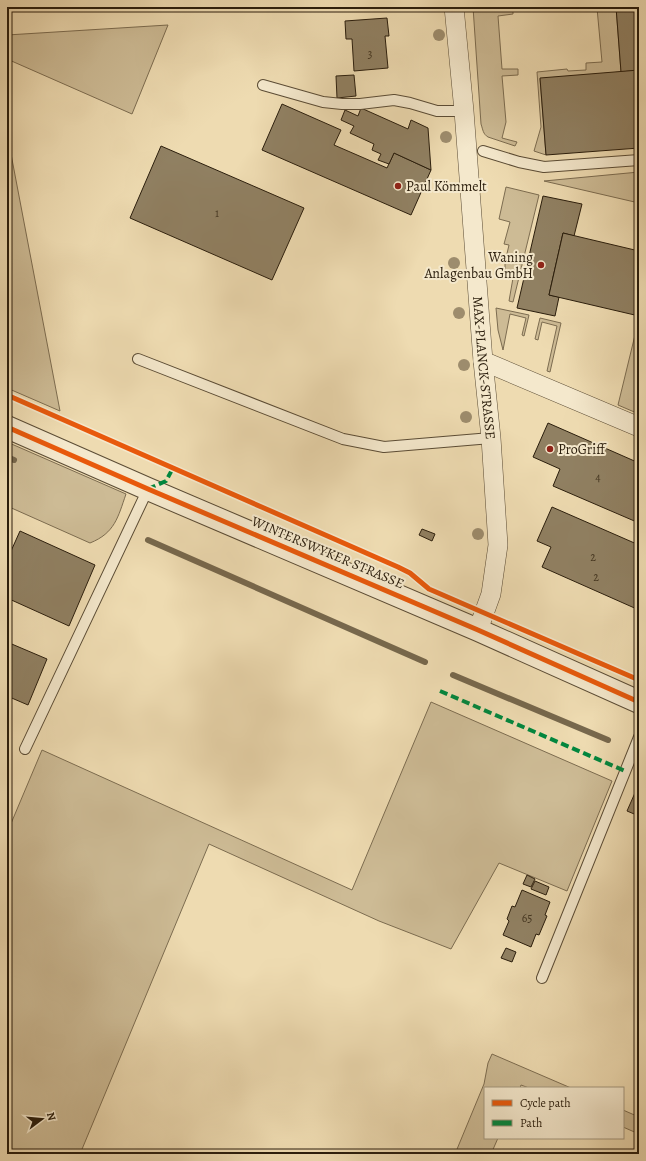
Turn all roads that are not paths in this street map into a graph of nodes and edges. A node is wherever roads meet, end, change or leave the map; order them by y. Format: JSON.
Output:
{"nodes":[{"id":1,"x":454,"y":7,"type":"edge"},
{"id":2,"x":263,"y":85,"type":"dead end"},
{"id":3,"x":464,"y":111,"type":"junction"},
{"id":4,"x":483,"y":151,"type":"dead end"},
{"id":5,"x":639,"y":160,"type":"edge"},
{"id":6,"x":138,"y":360,"type":"dead end"},
{"id":7,"x":483,"y":361,"type":"junction"},
{"id":8,"x":7,"y":427,"type":"edge"},
{"id":9,"x":639,"y":427,"type":"edge"},
{"id":10,"x":491,"y":438,"type":"junction"},
{"id":11,"x":148,"y":489,"type":"junction"},
{"id":12,"x":478,"y":630,"type":"junction"},
{"id":13,"x":639,"y":702,"type":"edge"},
{"id":14,"x":639,"y":737,"type":"edge"},
{"id":15,"x":25,"y":749,"type":"dead end"},
{"id":16,"x":542,"y":978,"type":"dead end"}],
"edges":[{"from":1,"to":3,"type":"street","name":"MAX-PLANCK-STRASSE"},
{"from":2,"to":3,"type":"lane"},
{"from":3,"to":7,"type":"street","name":"MAX-PLANCK-STRASSE"},
{"from":4,"to":5,"type":"lane"},
{"from":6,"to":10,"type":"lane"},
{"from":7,"to":9,"type":"street"},
{"from":7,"to":10,"type":"street","name":"MAX-PLANCK-STRASSE"},
{"from":8,"to":11,"type":"street","name":"WINTERSWYKER STRASSE"},
{"from":10,"to":12,"type":"street","name":"MAX-PLANCK-STRASSE"},
{"from":11,"to":12,"type":"street","name":"WINTERSWYKER STRASSE"},
{"from":11,"to":15,"type":"lane"},
{"from":12,"to":13,"type":"street","name":"WINTERSWYKER STRASSE"},
{"from":14,"to":16,"type":"lane"}]}
